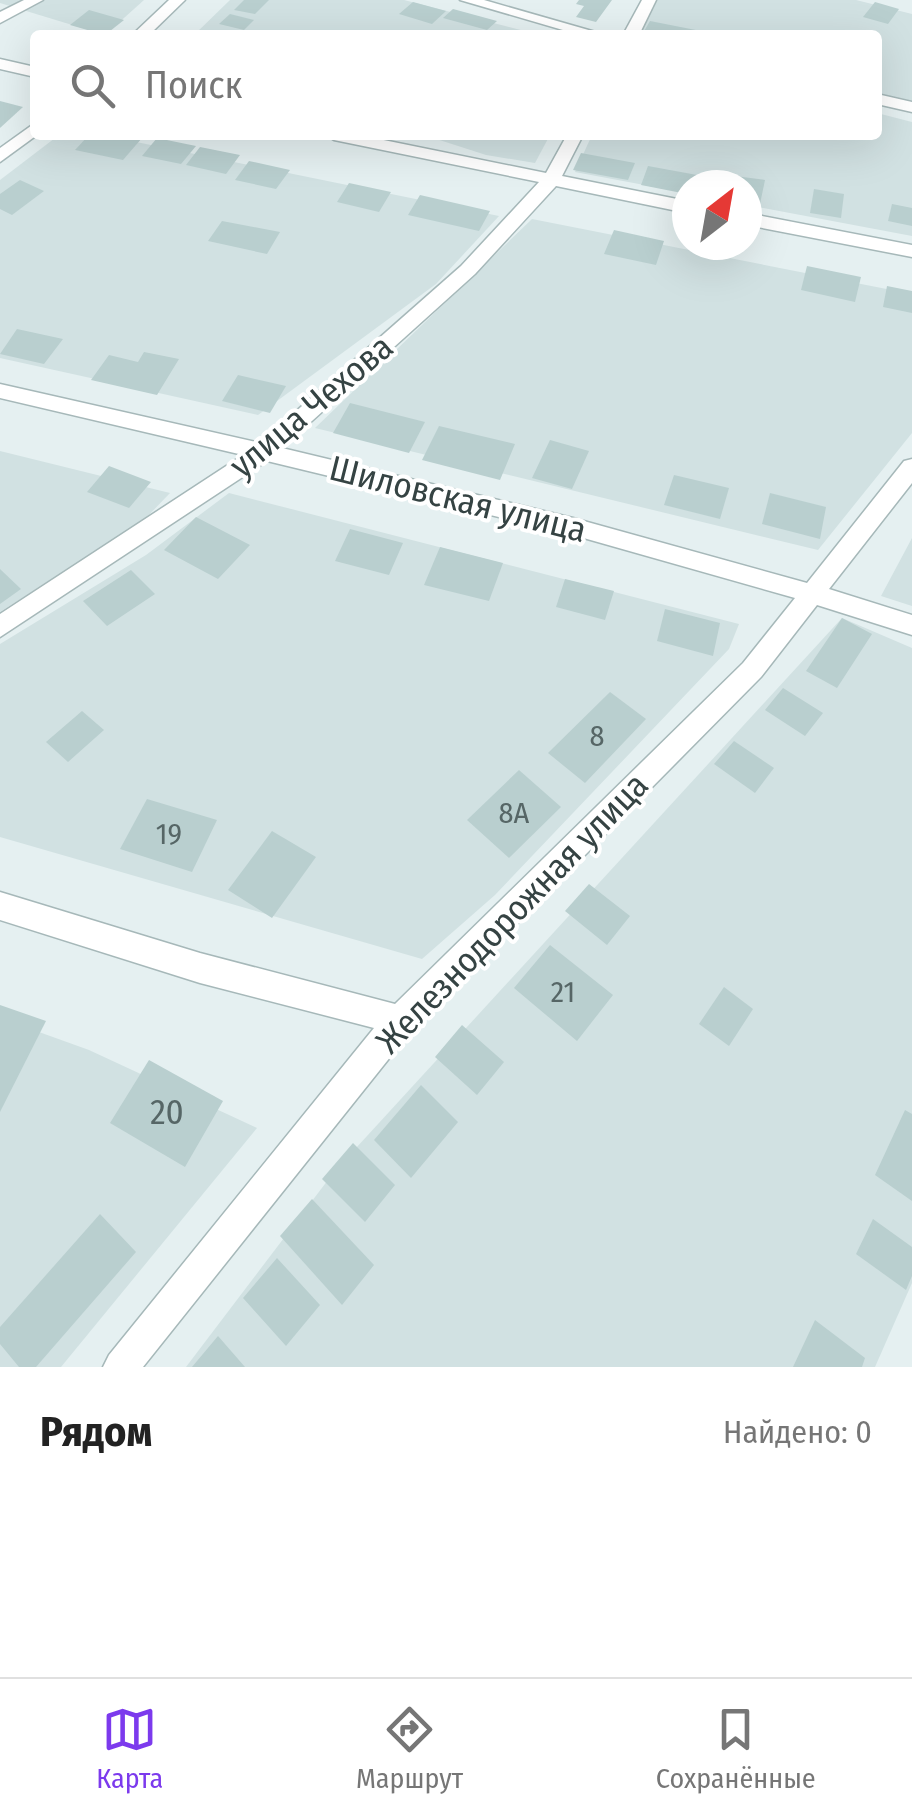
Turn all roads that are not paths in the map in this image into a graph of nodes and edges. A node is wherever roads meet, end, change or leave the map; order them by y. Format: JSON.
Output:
{"nodes":[{"id":1,"x":36,"y":0,"type":"edge"},
{"id":2,"x":178,"y":0,"type":"edge"},
{"id":3,"x":467,"y":0,"type":"edge"},
{"id":4,"x":649,"y":0,"type":"edge"},
{"id":5,"x":0,"y":18,"type":"edge"},
{"id":6,"x":145,"y":30,"type":"edge"},
{"id":7,"x":579,"y":30,"type":"edge"},
{"id":8,"x":634,"y":30,"type":"edge"},
{"id":9,"x":0,"y":64,"type":"edge"},
{"id":10,"x":30,"y":71,"type":"edge"},
{"id":11,"x":882,"y":101,"type":"edge"},
{"id":12,"x":912,"y":108,"type":"edge"},
{"id":13,"x":30,"y":132,"type":"edge"},
{"id":14,"x":358,"y":140,"type":"edge"},
{"id":15,"x":573,"y":140,"type":"edge"},
{"id":16,"x":0,"y":157,"type":"edge"},
{"id":17,"x":550,"y":180,"type":"junction"},
{"id":18,"x":672,"y":203,"type":"edge"},
{"id":19,"x":762,"y":221,"type":"edge"},
{"id":20,"x":912,"y":251,"type":"edge"},
{"id":21,"x":0,"y":391,"type":"edge"},
{"id":22,"x":264,"y":452,"type":"junction"},
{"id":23,"x":912,"y":466,"type":"edge"},
{"id":24,"x":812,"y":592,"type":"junction"},
{"id":25,"x":912,"y":624,"type":"edge"},
{"id":26,"x":0,"y":627,"type":"edge"},
{"id":27,"x":0,"y":906,"type":"edge"},
{"id":28,"x":400,"y":1020,"type":"junction"},
{"id":29,"x":121,"y":1367,"type":"edge"}],
"edges":[{"from":1,"to":5,"type":"street"},
{"from":2,"to":6,"type":"street"},
{"from":3,"to":7,"type":"street"},
{"from":4,"to":8,"type":"street"},
{"from":9,"to":10,"type":"street"},
{"from":11,"to":12,"type":"street"},
{"from":13,"to":16,"type":"street"},
{"from":14,"to":17,"type":"street"},
{"from":15,"to":17,"type":"street","name":"улица Чехова"},
{"from":17,"to":18,"type":"street"},
{"from":17,"to":22,"type":"street","name":"улица Чехова"},
{"from":19,"to":20,"type":"street"},
{"from":21,"to":22,"type":"street","name":"Шиловская улица"},
{"from":22,"to":24,"type":"street","name":"Шиловская улица"},
{"from":22,"to":26,"type":"street","name":"улица Чехова"},
{"from":23,"to":24,"type":"street","name":"Железнодорожная улица"},
{"from":24,"to":25,"type":"street","name":"Шиловская улица"},
{"from":24,"to":28,"type":"street","name":"Железнодорожная улица"},
{"from":27,"to":28,"type":"street"},
{"from":28,"to":29,"type":"street","name":"Железнодорожная улица"}]}
